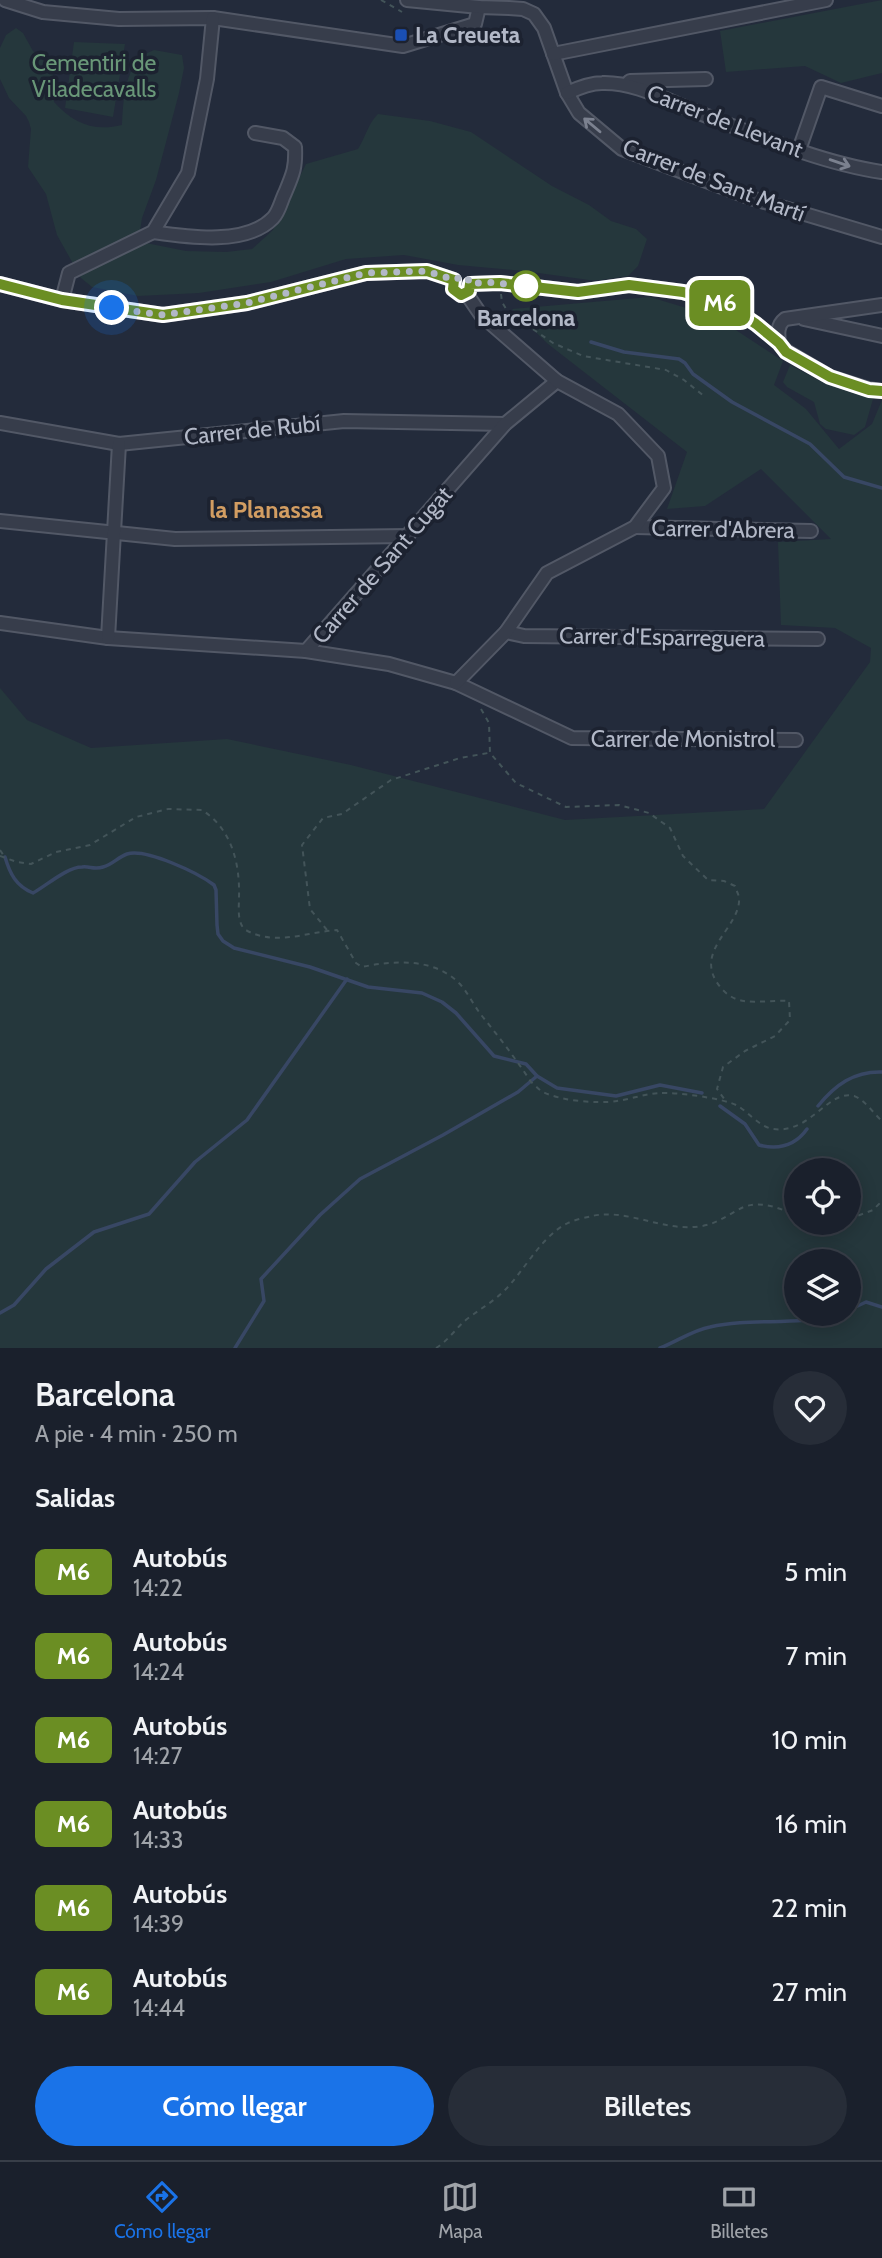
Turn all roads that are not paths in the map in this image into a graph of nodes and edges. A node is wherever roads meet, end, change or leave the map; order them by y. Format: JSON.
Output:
{"nodes":[{"id":1,"x":5,"y":0,"type":"edge"},
{"id":2,"x":407,"y":0,"type":"edge"},
{"id":3,"x":826,"y":0,"type":"edge"},
{"id":4,"x":794,"y":3,"type":"edge"},
{"id":5,"x":479,"y":7,"type":"junction"},
{"id":6,"x":213,"y":18,"type":"junction"},
{"id":7,"x":554,"y":54,"type":"junction"},
{"id":8,"x":706,"y":79,"type":"dead end"},
{"id":9,"x":626,"y":86,"type":"junction"},
{"id":10,"x":567,"y":93,"type":"junction"},
{"id":11,"x":882,"y":106,"type":"edge"},
{"id":12,"x":255,"y":133,"type":"dead end"},
{"id":13,"x":799,"y":150,"type":"junction"},
{"id":14,"x":882,"y":172,"type":"edge"},
{"id":15,"x":153,"y":232,"type":"junction"},
{"id":16,"x":882,"y":237,"type":"edge"},
{"id":17,"x":0,"y":284,"type":"edge"},
{"id":18,"x":468,"y":289,"type":"junction"},
{"id":19,"x":62,"y":300,"type":"junction"},
{"id":20,"x":882,"y":305,"type":"edge"},
{"id":21,"x":797,"y":317,"type":"junction"},
{"id":22,"x":781,"y":322,"type":"junction"},
{"id":23,"x":756,"y":324,"type":"junction"},
{"id":24,"x":882,"y":336,"type":"edge"},
{"id":25,"x":779,"y":343,"type":"junction"},
{"id":26,"x":557,"y":381,"type":"junction"},
{"id":27,"x":882,"y":391,"type":"edge"},
{"id":28,"x":0,"y":423,"type":"edge"},
{"id":29,"x":505,"y":424,"type":"junction"},
{"id":30,"x":119,"y":444,"type":"junction"},
{"id":31,"x":0,"y":521,"type":"edge"},
{"id":32,"x":635,"y":527,"type":"junction"},
{"id":33,"x":811,"y":531,"type":"dead end"},
{"id":34,"x":114,"y":532,"type":"junction"},
{"id":35,"x":408,"y":536,"type":"junction"},
{"id":36,"x":0,"y":623,"type":"edge"},
{"id":37,"x":506,"y":632,"type":"junction"},
{"id":38,"x":108,"y":638,"type":"junction"},
{"id":39,"x":818,"y":639,"type":"dead end"},
{"id":40,"x":306,"y":651,"type":"junction"},
{"id":41,"x":456,"y":682,"type":"junction"},
{"id":42,"x":796,"y":740,"type":"dead end"}],
"edges":[{"from":1,"to":6,"type":"street"},
{"from":2,"to":5,"type":"street"},
{"from":3,"to":4,"type":"street"},
{"from":4,"to":7,"type":"street"},
{"from":5,"to":6,"type":"street"},
{"from":5,"to":7,"type":"street","name":"Carrer de Sant Martí"},
{"from":6,"to":15,"type":"street"},
{"from":7,"to":10,"type":"street","name":"Carrer de Sant Martí"},
{"from":8,"to":9,"type":"street"},
{"from":9,"to":10,"type":"street","name":"Carrer de Llevant"},
{"from":9,"to":13,"type":"street","name":"Carrer de Llevant"},
{"from":16,"to":10,"type":"street","name":"Carrer de Sant Martí","one_way":true},
{"from":11,"to":13,"type":"street"},
{"from":12,"to":15,"type":"street"},
{"from":13,"to":14,"type":"street","name":"Carrer de Llevant","one_way":true},
{"from":15,"to":19,"type":"street"},
{"from":17,"to":19,"type":"street"},
{"from":18,"to":19,"type":"street"},
{"from":18,"to":23,"type":"street"},
{"from":18,"to":26,"type":"street"},
{"from":20,"to":21,"type":"street"},
{"from":21,"to":22,"type":"street"},
{"from":21,"to":24,"type":"street"},
{"from":22,"to":23,"type":"street"},
{"from":22,"to":25,"type":"street"},
{"from":23,"to":25,"type":"street"},
{"from":25,"to":27,"type":"street"},
{"from":26,"to":29,"type":"street","name":"Carrer de Sant Cugat"},
{"from":26,"to":32,"type":"street"},
{"from":28,"to":30,"type":"street","name":"Carrer de Rubí"},
{"from":29,"to":30,"type":"street","name":"Carrer de Rubí"},
{"from":29,"to":35,"type":"street","name":"Carrer de Sant Cugat"},
{"from":30,"to":34,"type":"street"},
{"from":31,"to":34,"type":"street"},
{"from":32,"to":33,"type":"street","name":"Carrer d'Abrera"},
{"from":32,"to":37,"type":"street"},
{"from":34,"to":35,"type":"street"},
{"from":34,"to":38,"type":"street"},
{"from":35,"to":40,"type":"street","name":"Carrer de Sant Cugat"},
{"from":36,"to":38,"type":"street","name":"Carrer de Sant Cugat"},
{"from":37,"to":39,"type":"street","name":"Carrer d'Esparreguera"},
{"from":37,"to":41,"type":"street"},
{"from":38,"to":40,"type":"street","name":"Carrer de Sant Cugat"},
{"from":40,"to":41,"type":"street","name":"Carrer de Monistrol"},
{"from":41,"to":42,"type":"street","name":"Carrer de Monistrol"}]}
